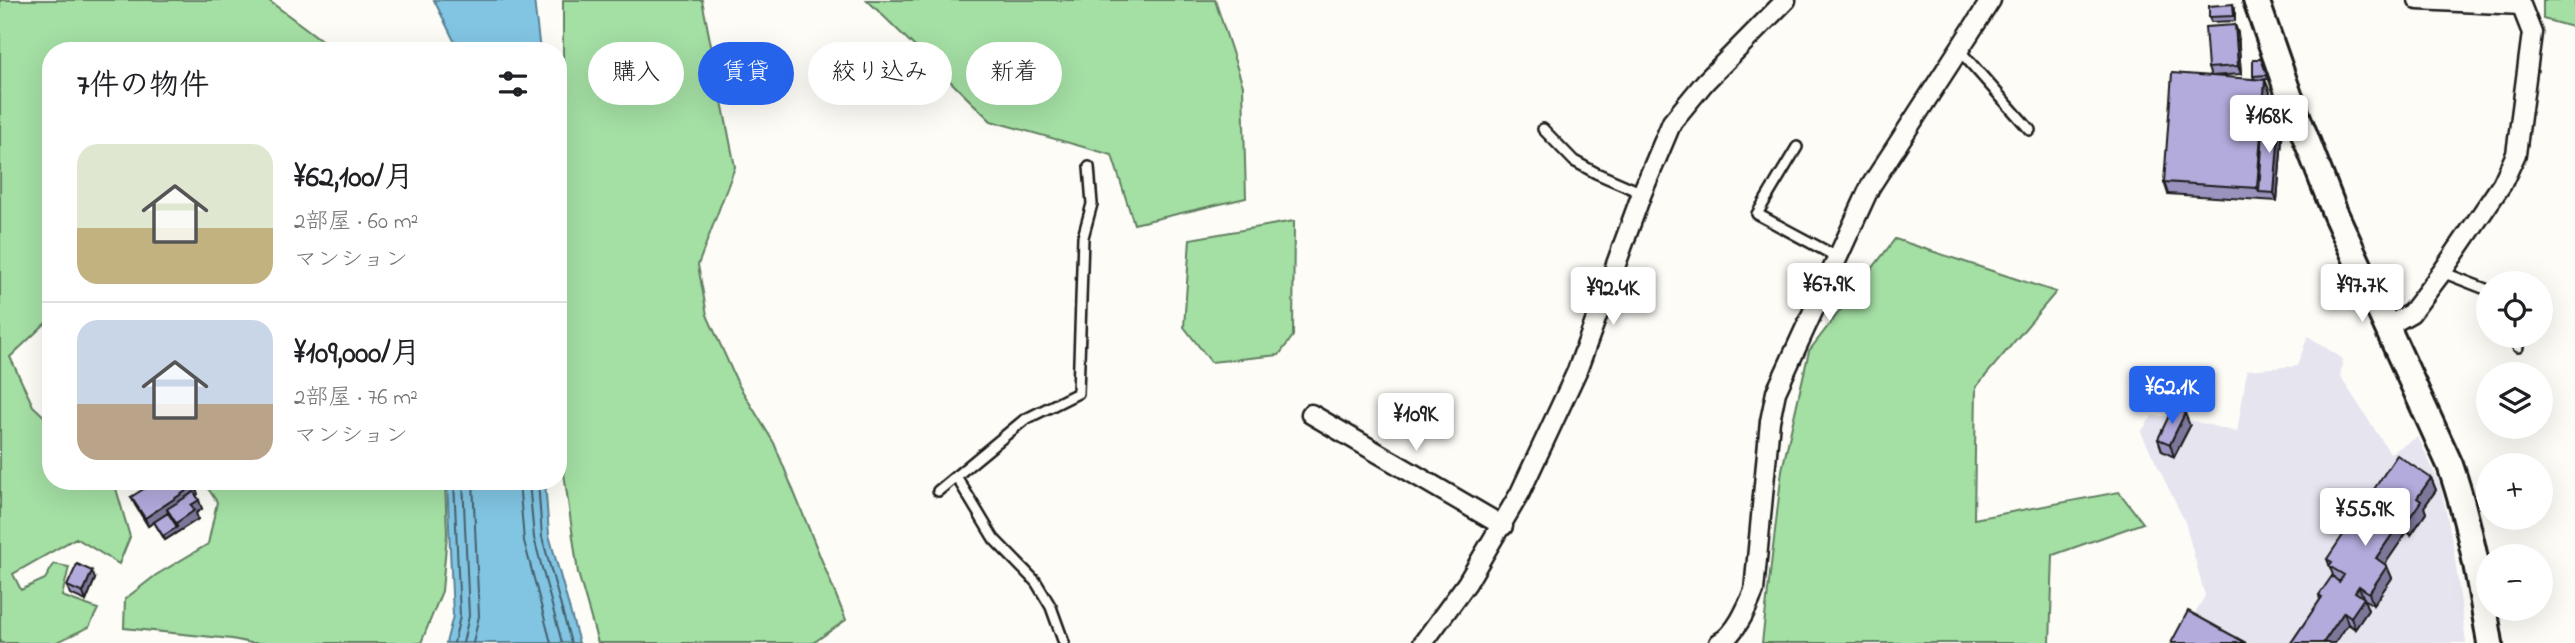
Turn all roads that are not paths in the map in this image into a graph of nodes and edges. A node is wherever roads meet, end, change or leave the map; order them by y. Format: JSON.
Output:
{"nodes":[{"id":1,"x":1786,"y":0,"type":"edge"},
{"id":2,"x":1991,"y":0,"type":"edge"},
{"id":3,"x":2256,"y":0,"type":"edge"},
{"id":4,"x":2418,"y":0,"type":"edge"},
{"id":5,"x":1960,"y":51,"type":"junction"},
{"id":6,"x":1543,"y":129,"type":"dead end"},
{"id":7,"x":2030,"y":130,"type":"dead end"},
{"id":8,"x":1797,"y":146,"type":"dead end"},
{"id":9,"x":1089,"y":167,"type":"dead end"},
{"id":10,"x":1642,"y":192,"type":"junction"},
{"id":11,"x":1839,"y":258,"type":"junction"},
{"id":12,"x":2442,"y":272,"type":"junction"},
{"id":13,"x":2476,"y":285,"type":"edge"},
{"id":14,"x":2388,"y":326,"type":"junction"},
{"id":15,"x":1311,"y":414,"type":"dead end"},
{"id":16,"x":956,"y":476,"type":"junction"},
{"id":17,"x":938,"y":491,"type":"dead end"},
{"id":18,"x":1503,"y":526,"type":"junction"},
{"id":19,"x":1064,"y":643,"type":"edge"},
{"id":20,"x":1423,"y":643,"type":"edge"},
{"id":21,"x":1719,"y":643,"type":"edge"},
{"id":22,"x":2490,"y":643,"type":"edge"}],
"edges":[{"from":1,"to":10,"type":"street"},
{"from":2,"to":5,"type":"street"},
{"from":3,"to":14,"type":"street"},
{"from":4,"to":12,"type":"street"},
{"from":5,"to":7,"type":"lane"},
{"from":5,"to":11,"type":"street"},
{"from":6,"to":10,"type":"lane"},
{"from":8,"to":11,"type":"lane"},
{"from":9,"to":16,"type":"lane"},
{"from":10,"to":18,"type":"street"},
{"from":11,"to":21,"type":"street"},
{"from":12,"to":13,"type":"lane"},
{"from":12,"to":14,"type":"street"},
{"from":14,"to":22,"type":"street"},
{"from":15,"to":18,"type":"street"},
{"from":16,"to":17,"type":"lane"},
{"from":16,"to":19,"type":"lane"},
{"from":18,"to":20,"type":"street"}]}
